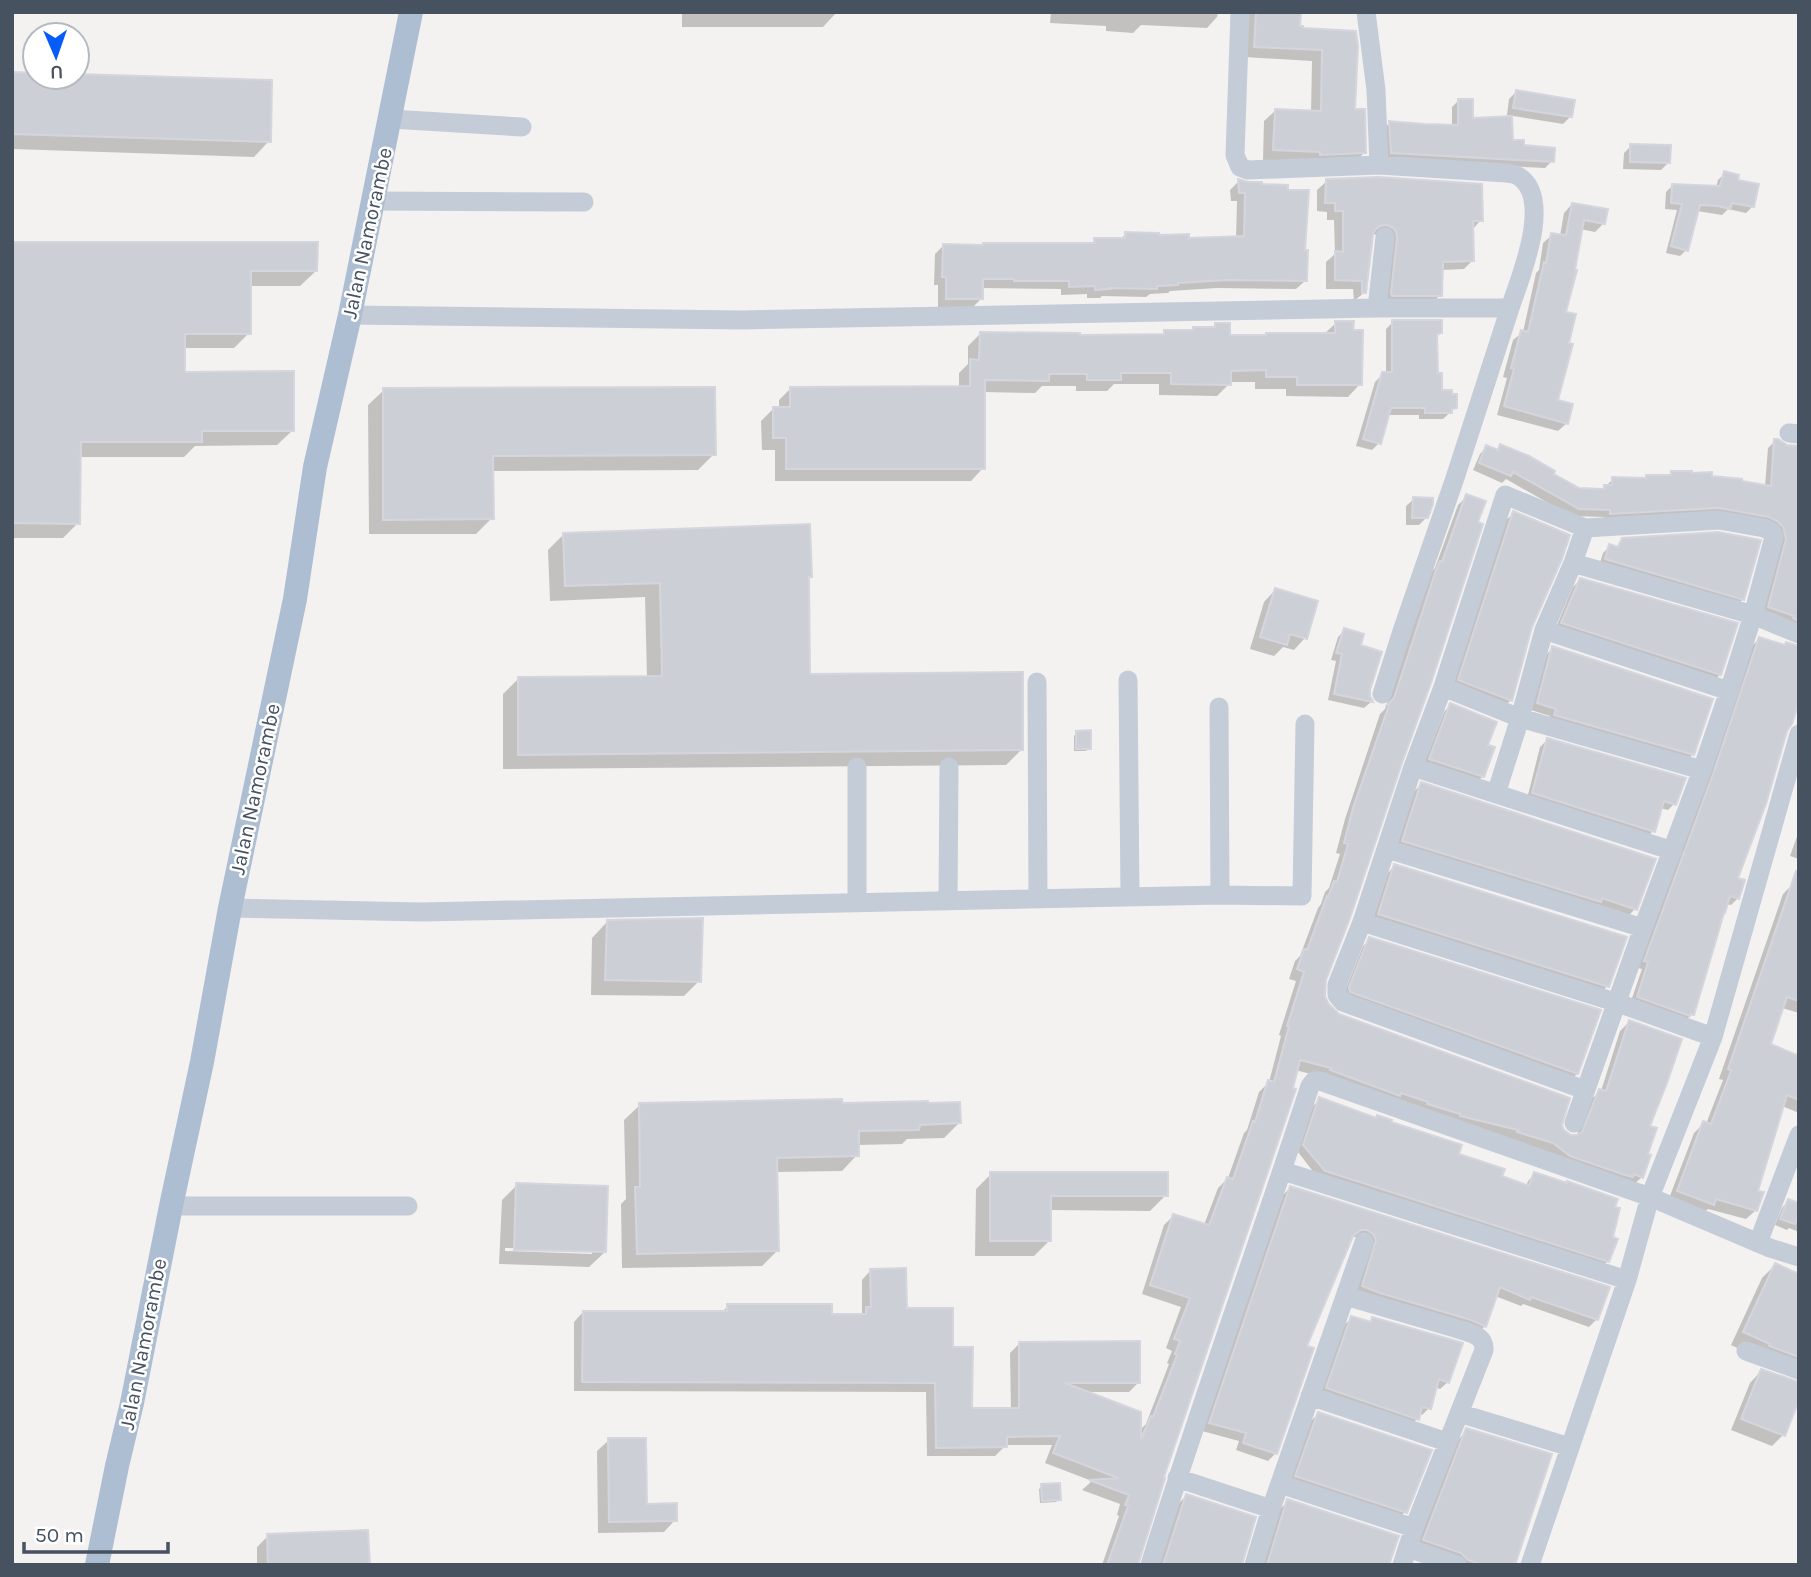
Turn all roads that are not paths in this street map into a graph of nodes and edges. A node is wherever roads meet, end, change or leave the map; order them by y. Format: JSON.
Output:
{"nodes":[{"id":1,"x":411,"y":12,"type":"edge"},
{"id":2,"x":1240,"y":12,"type":"edge"},
{"id":3,"x":1366,"y":12,"type":"edge"},
{"id":4,"x":391,"y":119,"type":"junction"},
{"id":5,"x":522,"y":127,"type":"dead end"},
{"id":6,"x":1378,"y":165,"type":"junction"},
{"id":7,"x":373,"y":201,"type":"junction"},
{"id":8,"x":584,"y":202,"type":"dead end"},
{"id":9,"x":1385,"y":237,"type":"dead end"},
{"id":10,"x":1377,"y":308,"type":"junction"},
{"id":11,"x":1510,"y":308,"type":"junction"},
{"id":12,"x":350,"y":315,"type":"junction"},
{"id":13,"x":1585,"y":528,"type":"junction"},
{"id":14,"x":1573,"y":563,"type":"junction"},
{"id":15,"x":1753,"y":615,"type":"junction"},
{"id":16,"x":1544,"y":630,"type":"junction"},
{"id":17,"x":1799,"y":634,"type":"edge"},
{"id":18,"x":1128,"y":680,"type":"dead end"},
{"id":19,"x":1037,"y":682,"type":"dead end"},
{"id":20,"x":1443,"y":687,"type":"junction"},
{"id":21,"x":1729,"y":691,"type":"junction"},
{"id":22,"x":1382,"y":694,"type":"dead end"},
{"id":23,"x":1219,"y":707,"type":"dead end"},
{"id":24,"x":1520,"y":718,"type":"junction"},
{"id":25,"x":1305,"y":724,"type":"dead end"},
{"id":26,"x":1799,"y":734,"type":"edge"},
{"id":27,"x":856,"y":767,"type":"dead end"},
{"id":28,"x":949,"y":767,"type":"dead end"},
{"id":29,"x":1413,"y":767,"type":"junction"},
{"id":30,"x":1702,"y":770,"type":"junction"},
{"id":31,"x":1496,"y":794,"type":"junction"},
{"id":32,"x":1387,"y":849,"type":"junction"},
{"id":33,"x":1673,"y":851,"type":"junction"},
{"id":34,"x":1220,"y":895,"type":"junction"},
{"id":35,"x":1130,"y":897,"type":"junction"},
{"id":36,"x":1038,"y":899,"type":"junction"},
{"id":37,"x":948,"y":901,"type":"junction"},
{"id":38,"x":858,"y":902,"type":"junction"},
{"id":39,"x":230,"y":908,"type":"junction"},
{"id":40,"x":1362,"y":922,"type":"junction"},
{"id":41,"x":1643,"y":928,"type":"junction"},
{"id":42,"x":1618,"y":1003,"type":"junction"},
{"id":43,"x":1713,"y":1037,"type":"junction"},
{"id":44,"x":1585,"y":1090,"type":"junction"},
{"id":45,"x":1574,"y":1124,"type":"dead end"},
{"id":46,"x":1799,"y":1136,"type":"edge"},
{"id":47,"x":1283,"y":1171,"type":"junction"},
{"id":48,"x":1650,"y":1197,"type":"junction"},
{"id":49,"x":170,"y":1206,"type":"junction"},
{"id":50,"x":408,"y":1206,"type":"dead end"},
{"id":51,"x":1364,"y":1242,"type":"dead end"},
{"id":52,"x":1758,"y":1243,"type":"junction"},
{"id":53,"x":1799,"y":1257,"type":"edge"},
{"id":54,"x":1627,"y":1280,"type":"junction"},
{"id":55,"x":1345,"y":1296,"type":"junction"},
{"id":56,"x":1746,"y":1350,"type":"dead end"},
{"id":57,"x":1799,"y":1370,"type":"edge"},
{"id":58,"x":1310,"y":1396,"type":"junction"},
{"id":59,"x":1459,"y":1413,"type":"junction"},
{"id":60,"x":1447,"y":1442,"type":"junction"},
{"id":61,"x":1570,"y":1447,"type":"junction"},
{"id":62,"x":1177,"y":1478,"type":"junction"},
{"id":63,"x":1280,"y":1484,"type":"junction"},
{"id":64,"x":1271,"y":1509,"type":"junction"},
{"id":65,"x":1414,"y":1528,"type":"junction"},
{"id":66,"x":1405,"y":1556,"type":"edge"},
{"id":67,"x":97,"y":1565,"type":"edge"},
{"id":68,"x":1150,"y":1565,"type":"edge"},
{"id":69,"x":1254,"y":1565,"type":"edge"},
{"id":70,"x":1457,"y":1565,"type":"edge"},
{"id":71,"x":1530,"y":1565,"type":"edge"}],
"edges":[{"from":1,"to":4,"type":"main road","name":"Jalan Namorambe"},
{"from":2,"to":6,"type":"street"},
{"from":3,"to":6,"type":"street"},
{"from":4,"to":5,"type":"street"},
{"from":4,"to":7,"type":"main road","name":"Jalan Namorambe"},
{"from":6,"to":11,"type":"street"},
{"from":7,"to":8,"type":"street"},
{"from":7,"to":12,"type":"main road","name":"Jalan Namorambe"},
{"from":9,"to":10,"type":"street"},
{"from":10,"to":11,"type":"street"},
{"from":10,"to":12,"type":"street"},
{"from":11,"to":22,"type":"street"},
{"from":12,"to":39,"type":"main road","name":"Jalan Namorambe"},
{"from":13,"to":14,"type":"street"},
{"from":13,"to":15,"type":"street"},
{"from":13,"to":20,"type":"street"},
{"from":14,"to":15,"type":"street"},
{"from":14,"to":16,"type":"street"},
{"from":15,"to":17,"type":"street"},
{"from":15,"to":21,"type":"street"},
{"from":16,"to":21,"type":"street"},
{"from":16,"to":24,"type":"street"},
{"from":18,"to":35,"type":"street"},
{"from":19,"to":36,"type":"street"},
{"from":20,"to":24,"type":"street"},
{"from":20,"to":29,"type":"street"},
{"from":21,"to":30,"type":"street"},
{"from":23,"to":34,"type":"street"},
{"from":24,"to":30,"type":"street"},
{"from":24,"to":31,"type":"street"},
{"from":25,"to":34,"type":"street"},
{"from":26,"to":43,"type":"street"},
{"from":27,"to":38,"type":"street"},
{"from":28,"to":37,"type":"street"},
{"from":29,"to":31,"type":"street"},
{"from":29,"to":32,"type":"street"},
{"from":30,"to":33,"type":"street"},
{"from":31,"to":33,"type":"street"},
{"from":32,"to":40,"type":"street"},
{"from":32,"to":41,"type":"street"},
{"from":33,"to":41,"type":"street"},
{"from":34,"to":35,"type":"street"},
{"from":35,"to":36,"type":"street"},
{"from":36,"to":37,"type":"street"},
{"from":37,"to":38,"type":"street"},
{"from":38,"to":39,"type":"street"},
{"from":39,"to":49,"type":"main road","name":"Jalan Namorambe"},
{"from":40,"to":42,"type":"street"},
{"from":40,"to":44,"type":"street"},
{"from":41,"to":42,"type":"street"},
{"from":42,"to":43,"type":"street"},
{"from":42,"to":44,"type":"street"},
{"from":43,"to":48,"type":"street"},
{"from":44,"to":45,"type":"street"},
{"from":46,"to":52,"type":"street"},
{"from":47,"to":48,"type":"street"},
{"from":47,"to":54,"type":"street"},
{"from":47,"to":62,"type":"street"},
{"from":48,"to":52,"type":"street"},
{"from":48,"to":54,"type":"street"},
{"from":49,"to":50,"type":"street"},
{"from":49,"to":67,"type":"main road","name":"Jalan Namorambe"},
{"from":51,"to":55,"type":"street"},
{"from":52,"to":53,"type":"street"},
{"from":54,"to":61,"type":"street"},
{"from":55,"to":58,"type":"street"},
{"from":55,"to":59,"type":"street"},
{"from":56,"to":57,"type":"street"},
{"from":58,"to":60,"type":"street"},
{"from":58,"to":63,"type":"street"},
{"from":59,"to":60,"type":"street"},
{"from":59,"to":61,"type":"street"},
{"from":60,"to":65,"type":"street"},
{"from":61,"to":71,"type":"street"},
{"from":62,"to":64,"type":"street"},
{"from":62,"to":68,"type":"street"},
{"from":63,"to":64,"type":"street"},
{"from":63,"to":65,"type":"street"},
{"from":64,"to":69,"type":"street"},
{"from":65,"to":66,"type":"street"},
{"from":66,"to":70,"type":"street"}]}
